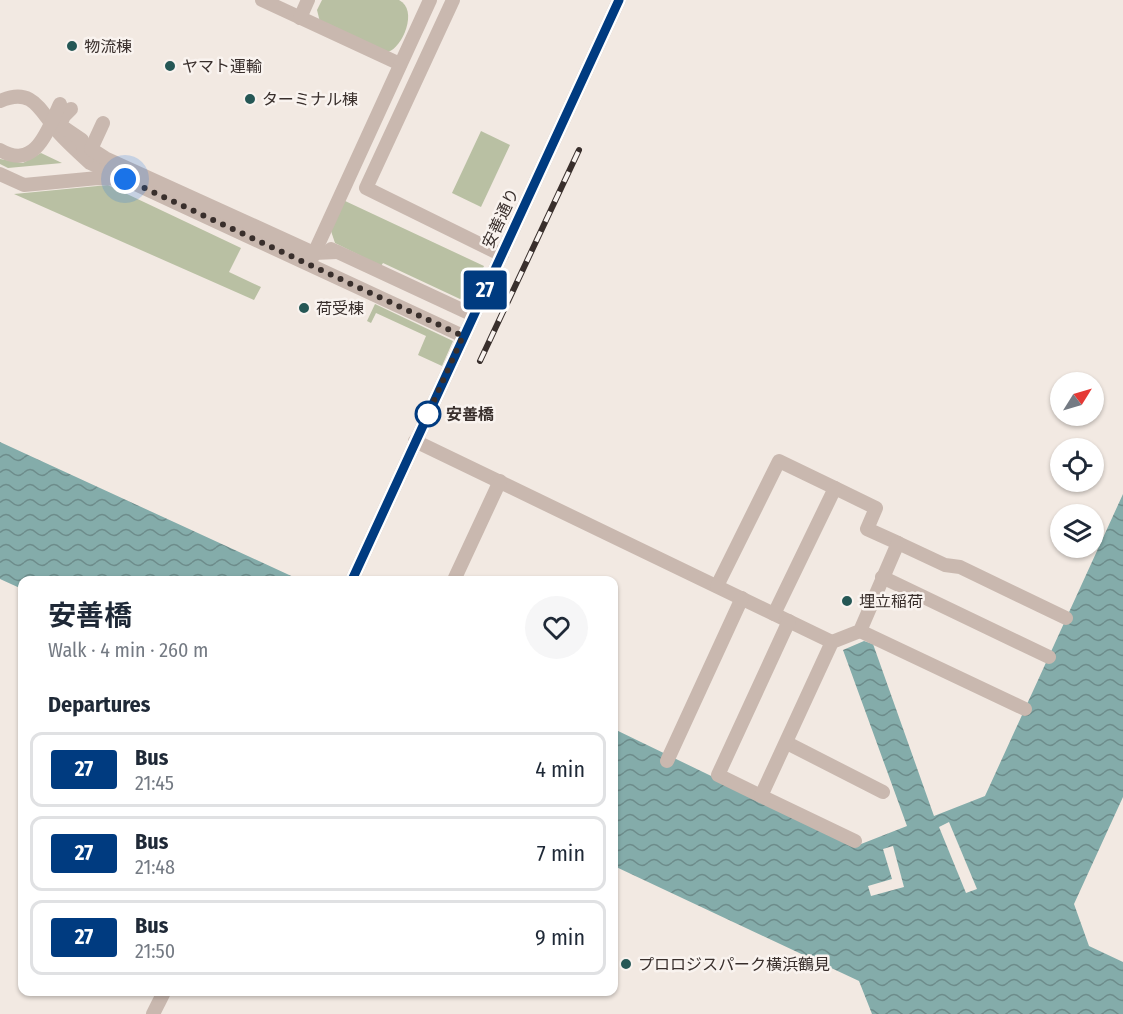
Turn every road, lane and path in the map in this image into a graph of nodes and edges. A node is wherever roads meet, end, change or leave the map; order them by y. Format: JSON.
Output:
{"nodes":[{"id":1,"x":261,"y":0,"type":"edge"},
{"id":2,"x":308,"y":0,"type":"edge"},
{"id":3,"x":453,"y":0,"type":"edge"},
{"id":4,"x":620,"y":0,"type":"edge"},
{"id":5,"x":424,"y":2,"type":"edge"},
{"id":6,"x":300,"y":18,"type":"junction"},
{"id":7,"x":400,"y":64,"type":"junction"},
{"id":8,"x":0,"y":101,"type":"edge"},
{"id":9,"x":103,"y":123,"type":"dead end"},
{"id":10,"x":0,"y":150,"type":"edge"},
{"id":11,"x":90,"y":162,"type":"junction"},
{"id":12,"x":0,"y":174,"type":"edge"},
{"id":13,"x":125,"y":179,"type":"junction"},
{"id":14,"x":313,"y":254,"type":"junction"},
{"id":15,"x":502,"y":255,"type":"junction"},
{"id":16,"x":473,"y":315,"type":"junction"},
{"id":17,"x":463,"y":336,"type":"junction"},
{"id":18,"x":416,"y":441,"type":"junction"},
{"id":19,"x":500,"y":481,"type":"junction"},
{"id":20,"x":835,"y":488,"type":"junction"},
{"id":21,"x":898,"y":543,"type":"junction"},
{"id":22,"x":354,"y":576,"type":"edge"},
{"id":23,"x":456,"y":576,"type":"edge"},
{"id":24,"x":882,"y":577,"type":"junction"},
{"id":25,"x":717,"y":586,"type":"junction"},
{"id":26,"x":742,"y":598,"type":"junction"},
{"id":27,"x":774,"y":614,"type":"junction"},
{"id":28,"x":1066,"y":618,"type":"dead end"},
{"id":29,"x":789,"y":621,"type":"junction"},
{"id":30,"x":860,"y":631,"type":"junction"},
{"id":31,"x":832,"y":642,"type":"junction"},
{"id":32,"x":1049,"y":657,"type":"dead end"},
{"id":33,"x":1025,"y":709,"type":"dead end"},
{"id":34,"x":787,"y":743,"type":"junction"},
{"id":35,"x":667,"y":761,"type":"dead end"},
{"id":36,"x":884,"y":792,"type":"dead end"},
{"id":37,"x":762,"y":796,"type":"junction"},
{"id":38,"x":855,"y":841,"type":"dead end"},
{"id":39,"x":162,"y":996,"type":"edge"},
{"id":40,"x":153,"y":1014,"type":"edge"}],
"edges":[{"from":1,"to":6,"type":"street"},
{"from":2,"to":6,"type":"street"},
{"from":3,"to":15,"type":"street"},
{"from":4,"to":15,"type":"street","name":"安善通り"},
{"from":5,"to":7,"type":"street"},
{"from":6,"to":7,"type":"street"},
{"from":7,"to":14,"type":"street"},
{"from":8,"to":11,"type":"street"},
{"from":9,"to":14,"type":"street"},
{"from":10,"to":11,"type":"street","bridge":true},
{"from":11,"to":13,"type":"street"},
{"from":12,"to":13,"type":"street"},
{"from":13,"to":14,"type":"street"},
{"from":14,"to":16,"type":"street"},
{"from":14,"to":17,"type":"street"},
{"from":15,"to":16,"type":"street","name":"安善通り"},
{"from":16,"to":17,"type":"street","name":"安善通り"},
{"from":17,"to":18,"type":"street","name":"安善通り"},
{"from":18,"to":19,"type":"street"},
{"from":18,"to":22,"type":"street","name":"安善通り"},
{"from":19,"to":23,"type":"street"},
{"from":19,"to":25,"type":"street"},
{"from":20,"to":21,"type":"street"},
{"from":20,"to":25,"type":"street"},
{"from":20,"to":27,"type":"street"},
{"from":21,"to":24,"type":"street"},
{"from":21,"to":28,"type":"street"},
{"from":24,"to":30,"type":"street"},
{"from":24,"to":32,"type":"street"},
{"from":25,"to":26,"type":"street"},
{"from":26,"to":27,"type":"street"},
{"from":26,"to":35,"type":"street"},
{"from":27,"to":29,"type":"street"},
{"from":29,"to":31,"type":"street"},
{"from":29,"to":37,"type":"street"},
{"from":30,"to":31,"type":"street"},
{"from":30,"to":33,"type":"street"},
{"from":31,"to":34,"type":"street"},
{"from":34,"to":36,"type":"street"},
{"from":34,"to":37,"type":"street"},
{"from":37,"to":38,"type":"street"},
{"from":39,"to":40,"type":"street"}]}
